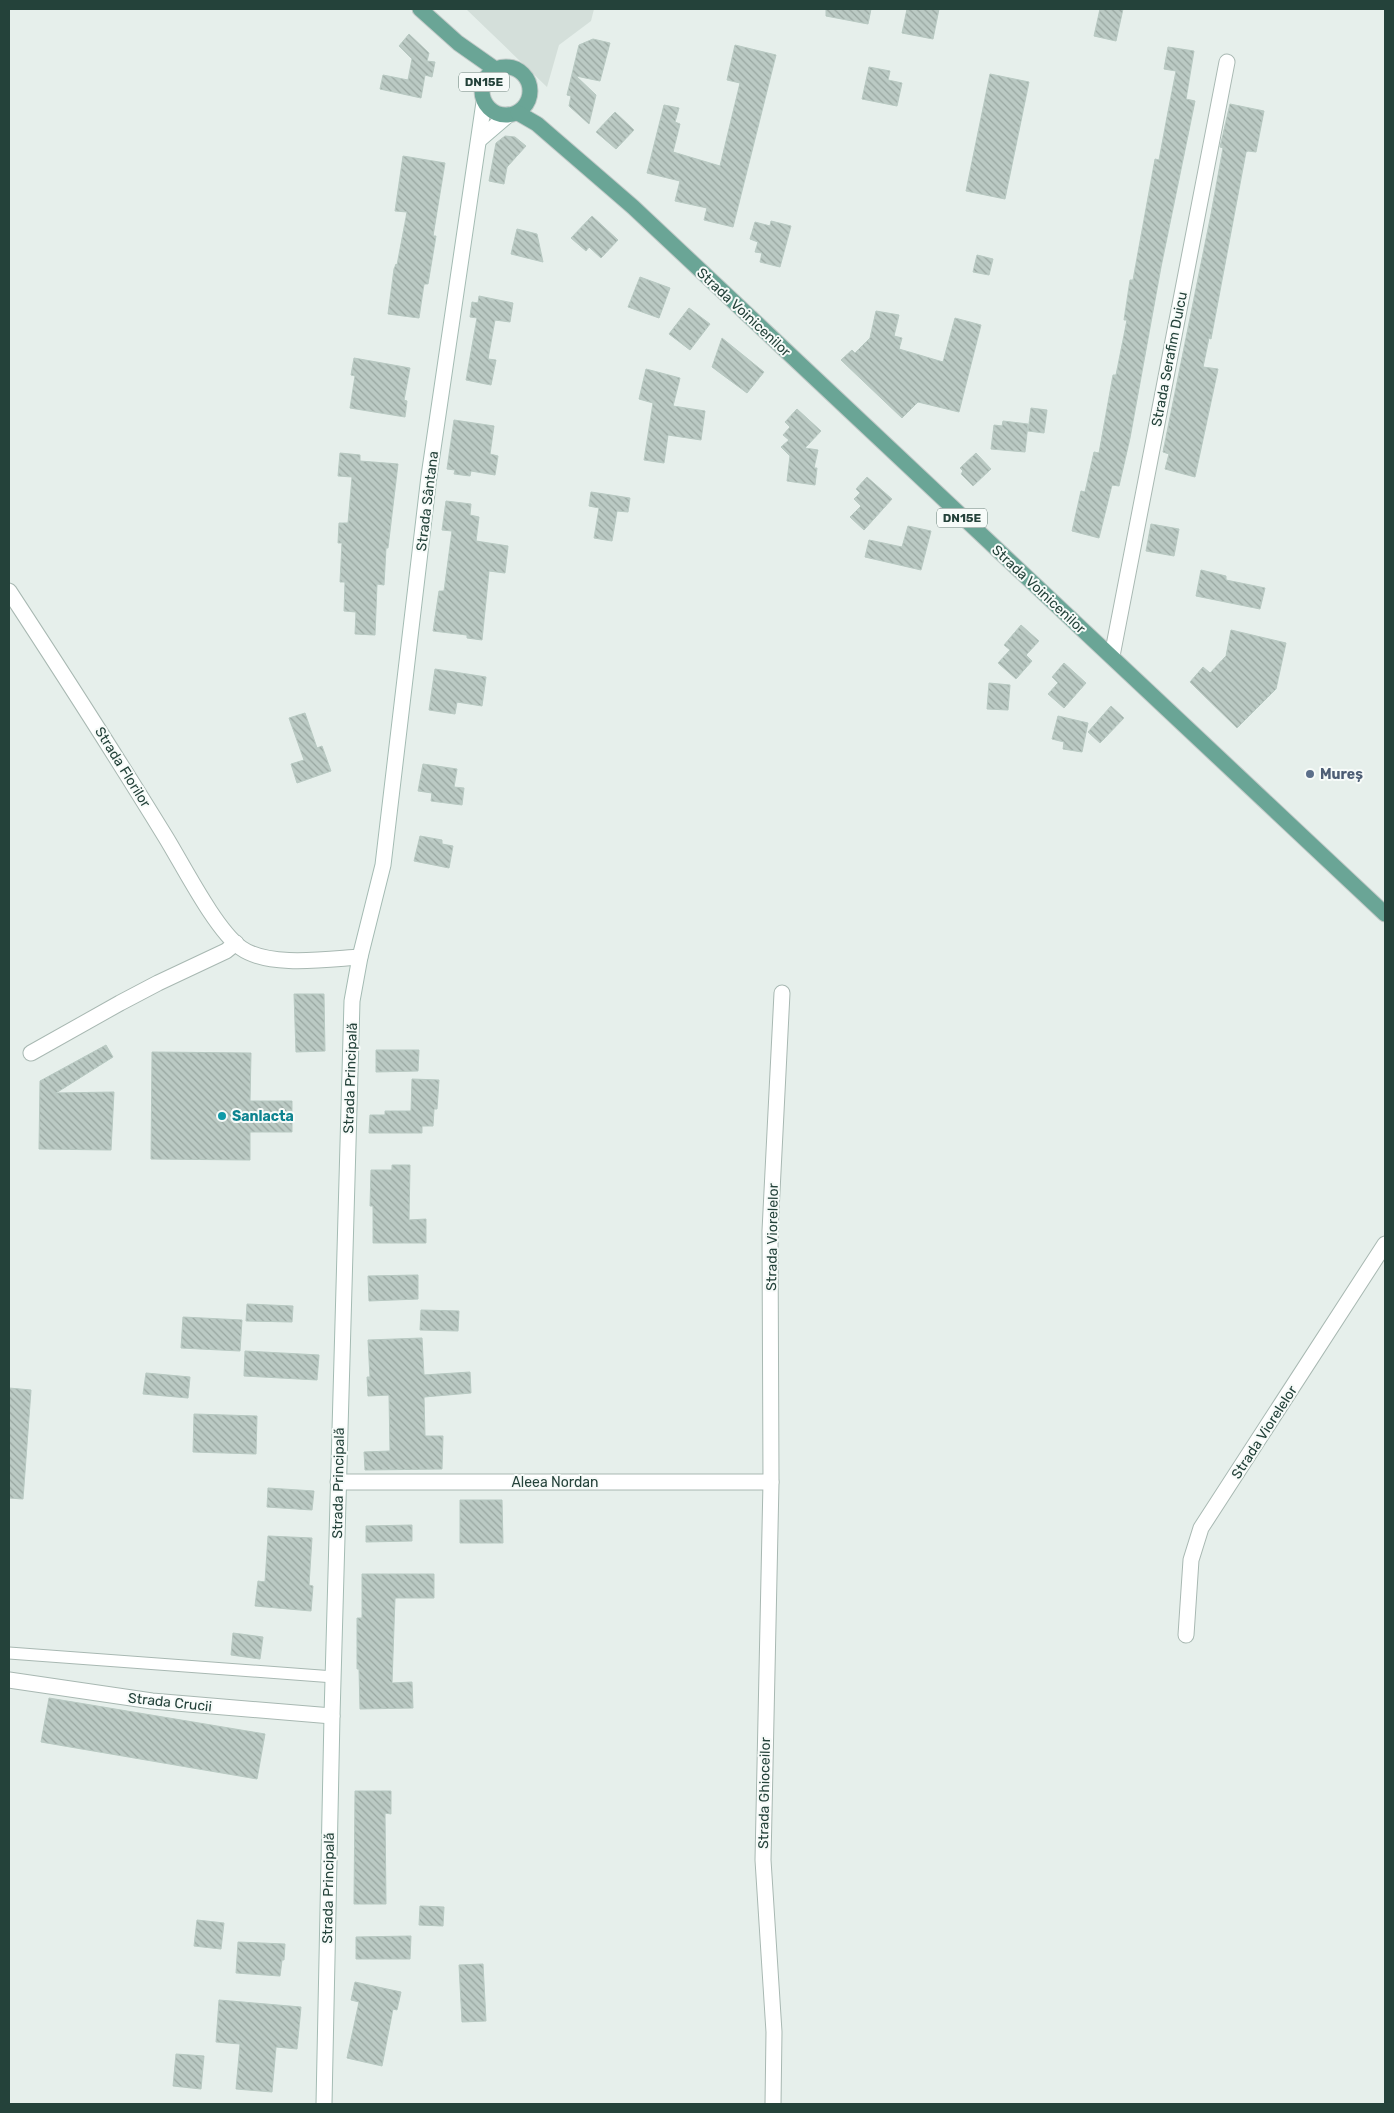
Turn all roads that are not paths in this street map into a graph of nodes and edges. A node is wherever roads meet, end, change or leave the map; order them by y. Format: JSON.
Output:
{"nodes":[{"id":1,"x":420,"y":9,"type":"edge"},
{"id":2,"x":1227,"y":62,"type":"dead end"},
{"id":3,"x":490,"y":75,"type":"junction"},
{"id":4,"x":529,"y":100,"type":"junction"},
{"id":5,"x":484,"y":102,"type":"junction"},
{"id":6,"x":513,"y":114,"type":"junction"},
{"id":7,"x":536,"y":124,"type":"junction"},
{"id":8,"x":480,"y":138,"type":"junction"},
{"id":9,"x":9,"y":590,"type":"edge"},
{"id":10,"x":1112,"y":656,"type":"junction"},
{"id":11,"x":383,"y":865,"type":"joint"},
{"id":12,"x":1385,"y":914,"type":"edge"},
{"id":13,"x":236,"y":943,"type":"junction"},
{"id":14,"x":360,"y":958,"type":"junction"},
{"id":15,"x":782,"y":993,"type":"dead end"},
{"id":16,"x":31,"y":1054,"type":"dead end"},
{"id":17,"x":1385,"y":1244,"type":"edge"},
{"id":18,"x":338,"y":1482,"type":"junction"},
{"id":19,"x":771,"y":1482,"type":"junction"},
{"id":20,"x":1186,"y":1635,"type":"dead end"},
{"id":21,"x":9,"y":1653,"type":"edge"},
{"id":22,"x":334,"y":1677,"type":"junction"},
{"id":23,"x":9,"y":1680,"type":"edge"},
{"id":24,"x":332,"y":1716,"type":"junction"},
{"id":25,"x":324,"y":2104,"type":"edge"},
{"id":26,"x":773,"y":2104,"type":"edge"}],
"edges":[{"from":1,"to":3,"type":"main road","number":"DN15E"},
{"from":2,"to":10,"type":"street","name":"Strada Serafim Duicu"},
{"from":3,"to":4,"type":"main road","number":"DN15E"},
{"from":3,"to":5,"type":"main road","number":"DN15E"},
{"from":4,"to":6,"type":"main road"},
{"from":4,"to":7,"type":"main road","number":"DN15E"},
{"from":5,"to":6,"type":"main road","number":"DN15E"},
{"from":5,"to":8,"type":"street","name":"Strada Sântana"},
{"from":6,"to":7,"type":"main road","name":"Strada Voinicenilor","number":"DN15E"},
{"from":6,"to":8,"type":"street"},
{"from":7,"to":10,"type":"main road","name":"Strada Voinicenilor","number":"DN15E"},
{"from":8,"to":11,"type":"street","name":"Strada Sântana"},
{"from":9,"to":13,"type":"street","name":"Strada Florilor"},
{"from":10,"to":12,"type":"main road","name":"Strada Voinicenilor","number":"DN15E"},
{"from":11,"to":14,"type":"street","name":"Strada Principală"},
{"from":13,"to":14,"type":"street","name":"Strada Florilor"},
{"from":13,"to":16,"type":"street"},
{"from":14,"to":18,"type":"street","name":"Strada Principală"},
{"from":15,"to":19,"type":"street","name":"Strada Viorelelor"},
{"from":17,"to":20,"type":"street","name":"Strada Viorelelor"},
{"from":18,"to":19,"type":"street","name":"Aleea Nordan"},
{"from":18,"to":22,"type":"street","name":"Strada Principală"},
{"from":19,"to":26,"type":"street","name":"Strada Ghioceilor"},
{"from":21,"to":22,"type":"lane"},
{"from":22,"to":24,"type":"street","name":"Strada Principală"},
{"from":23,"to":24,"type":"street","name":"Strada Crucii"},
{"from":24,"to":25,"type":"street","name":"Strada Principală"}]}
